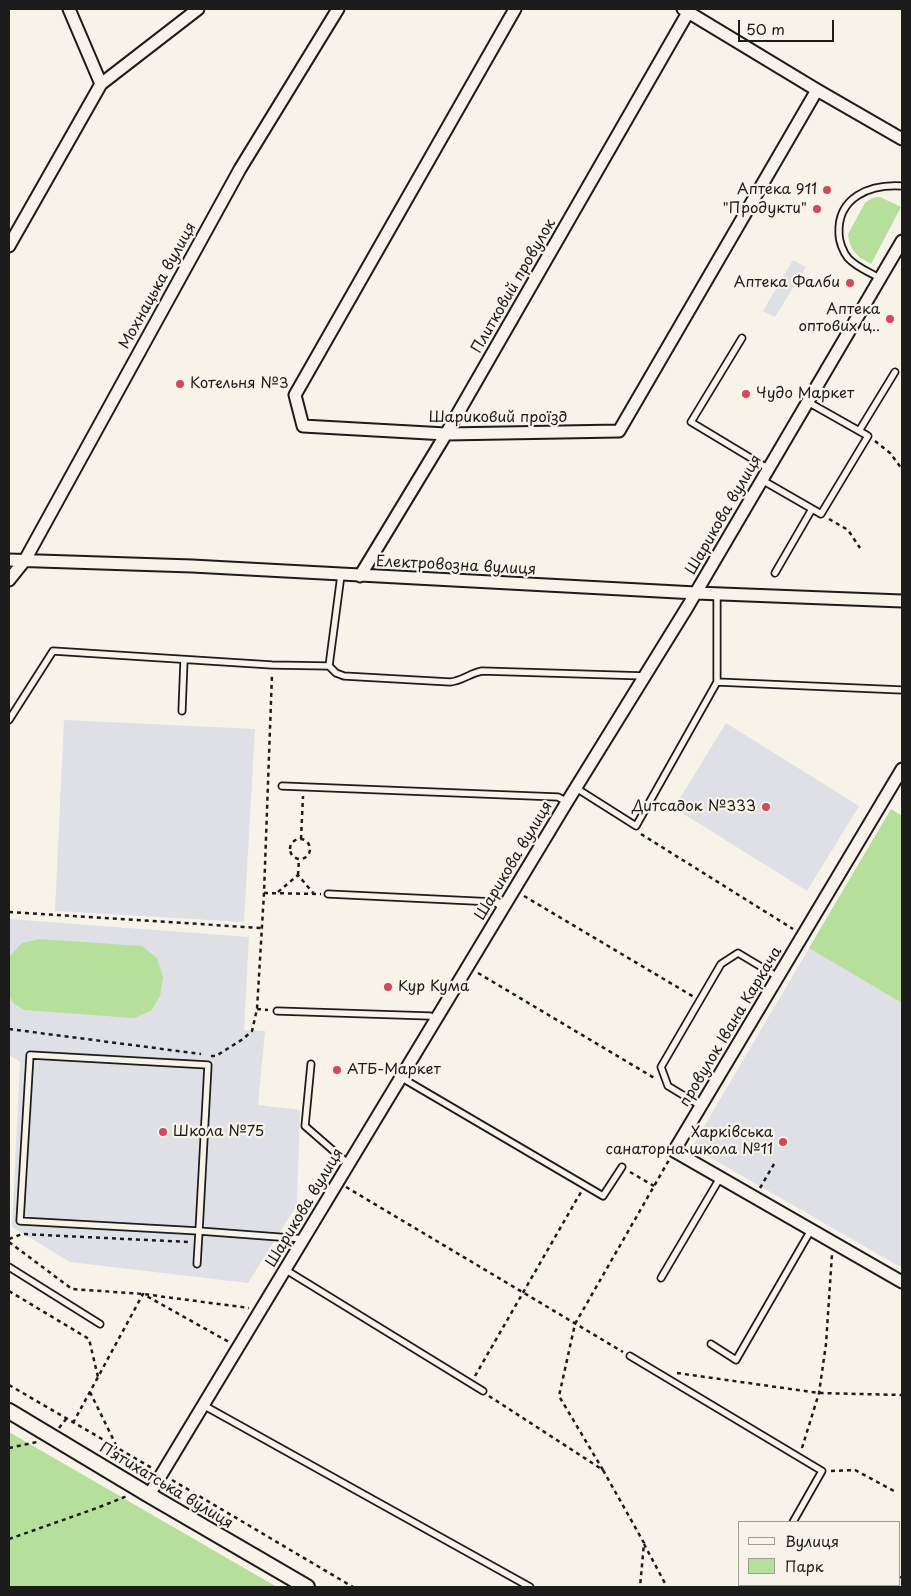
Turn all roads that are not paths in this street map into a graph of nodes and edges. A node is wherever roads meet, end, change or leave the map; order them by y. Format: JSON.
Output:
{"nodes":[{"id":1,"x":69,"y":9,"type":"edge"},
{"id":2,"x":198,"y":9,"type":"edge"},
{"id":3,"x":338,"y":9,"type":"edge"},
{"id":4,"x":515,"y":9,"type":"edge"},
{"id":5,"x":687,"y":10,"type":"edge"},
{"id":6,"x":101,"y":84,"type":"junction"},
{"id":7,"x":817,"y":90,"type":"junction"},
{"id":8,"x":902,"y":139,"type":"edge"},
{"id":9,"x":902,"y":186,"type":"edge"},
{"id":10,"x":902,"y":241,"type":"edge"},
{"id":11,"x":9,"y":246,"type":"edge"},
{"id":12,"x":881,"y":279,"type":"junction"},
{"id":13,"x":742,"y":338,"type":"dead end"},
{"id":14,"x":895,"y":372,"type":"dead end"},
{"id":15,"x":808,"y":402,"type":"junction"},
{"id":16,"x":859,"y":431,"type":"junction"},
{"id":17,"x":446,"y":434,"type":"junction"},
{"id":18,"x":769,"y":469,"type":"junction"},
{"id":19,"x":762,"y":480,"type":"junction"},
{"id":20,"x":812,"y":509,"type":"junction"},
{"id":21,"x":9,"y":560,"type":"edge"},
{"id":22,"x":24,"y":560,"type":"junction"},
{"id":23,"x":775,"y":572,"type":"dead end"},
{"id":24,"x":342,"y":575,"type":"junction"},
{"id":25,"x":360,"y":576,"type":"junction"},
{"id":26,"x":9,"y":580,"type":"edge"},
{"id":27,"x":696,"y":593,"type":"junction"},
{"id":28,"x":717,"y":594,"type":"junction"},
{"id":29,"x":902,"y":601,"type":"edge"},
{"id":30,"x":184,"y":660,"type":"junction"},
{"id":31,"x":329,"y":666,"type":"junction"},
{"id":32,"x":646,"y":676,"type":"junction"},
{"id":33,"x":717,"y":682,"type":"junction"},
{"id":34,"x":902,"y":690,"type":"edge"},
{"id":35,"x":182,"y":711,"type":"dead end"},
{"id":36,"x":9,"y":720,"type":"edge"},
{"id":37,"x":902,"y":769,"type":"edge"},
{"id":38,"x":282,"y":786,"type":"dead end"},
{"id":39,"x":576,"y":788,"type":"junction"},
{"id":40,"x":567,"y":802,"type":"junction"},
{"id":41,"x":328,"y":894,"type":"road end"},
{"id":42,"x":503,"y":908,"type":"junction"},
{"id":43,"x":778,"y":977,"type":"junction"},
{"id":44,"x":278,"y":1011,"type":"dead end"},
{"id":45,"x":437,"y":1019,"type":"junction"},
{"id":46,"x":311,"y":1064,"type":"dead end"},
{"id":47,"x":402,"y":1078,"type":"junction"},
{"id":48,"x":701,"y":1106,"type":"junction"},
{"id":49,"x":348,"y":1167,"type":"junction"},
{"id":50,"x":622,"y":1167,"type":"road end"},
{"id":51,"x":720,"y":1178,"type":"junction"},
{"id":52,"x":811,"y":1230,"type":"junction"},
{"id":53,"x":199,"y":1231,"type":"junction"},
{"id":54,"x":304,"y":1238,"type":"junction"},
{"id":55,"x":197,"y":1264,"type":"dead end"},
{"id":56,"x":9,"y":1267,"type":"edge"},
{"id":57,"x":286,"y":1270,"type":"junction"},
{"id":58,"x":661,"y":1278,"type":"dead end"},
{"id":59,"x":902,"y":1282,"type":"edge"},
{"id":60,"x":100,"y":1324,"type":"dead end"},
{"id":61,"x":711,"y":1344,"type":"dead end"},
{"id":62,"x":630,"y":1356,"type":"road end"},
{"id":63,"x":483,"y":1391,"type":"road end"},
{"id":64,"x":204,"y":1405,"type":"junction"},
{"id":65,"x":9,"y":1411,"type":"edge"},
{"id":66,"x":146,"y":1493,"type":"junction"},
{"id":67,"x":793,"y":1521,"type":"edge"},
{"id":68,"x":307,"y":1587,"type":"edge"},
{"id":69,"x":530,"y":1587,"type":"edge"}],
"edges":[{"from":1,"to":6,"type":"street"},
{"from":2,"to":6,"type":"street"},
{"from":3,"to":22,"type":"street","name":"Мохнацька вулиця"},
{"from":4,"to":17,"type":"street","name":"Шариковий проїзд"},
{"from":5,"to":7,"type":"street"},
{"from":5,"to":17,"type":"street","name":"Плитковий провулок"},
{"from":6,"to":11,"type":"street"},
{"from":7,"to":8,"type":"street"},
{"from":7,"to":17,"type":"street","name":"Шариковий проїзд"},
{"from":9,"to":12,"type":"lane"},
{"from":10,"to":12,"type":"street","name":"Шарикова вулиця"},
{"from":12,"to":15,"type":"street","name":"Шарикова вулиця"},
{"from":13,"to":18,"type":"lane"},
{"from":14,"to":16,"type":"lane"},
{"from":15,"to":16,"type":"lane"},
{"from":15,"to":18,"type":"street","name":"Шарикова вулиця"},
{"from":16,"to":20,"type":"lane"},
{"from":17,"to":25,"type":"street","name":"Плитковий провулок"},
{"from":18,"to":19,"type":"street","name":"Шарикова вулиця"},
{"from":19,"to":20,"type":"lane"},
{"from":19,"to":27,"type":"street","name":"Шарикова вулиця"},
{"from":20,"to":23,"type":"lane"},
{"from":21,"to":22,"type":"street","name":"Електровозна вулиця"},
{"from":22,"to":24,"type":"street","name":"Електровозна вулиця"},
{"from":22,"to":26,"type":"street","name":"Мохнацька вулиця"},
{"from":24,"to":25,"type":"street","name":"Електровозна вулиця"},
{"from":24,"to":31,"type":"lane"},
{"from":25,"to":27,"type":"street","name":"Електровозна вулиця"},
{"from":27,"to":28,"type":"street","name":"Електровозна вулиця"},
{"from":27,"to":32,"type":"street","name":"Шарикова вулиця"},
{"from":28,"to":29,"type":"street","name":"Електровозна вулиця"},
{"from":28,"to":33,"type":"lane"},
{"from":30,"to":31,"type":"lane"},
{"from":30,"to":35,"type":"lane"},
{"from":30,"to":36,"type":"lane"},
{"from":31,"to":32,"type":"lane"},
{"from":32,"to":39,"type":"street","name":"Шарикова вулиця"},
{"from":33,"to":34,"type":"lane"},
{"from":33,"to":39,"type":"lane"},
{"from":37,"to":43,"type":"street","name":"провулок Івана Каркача"},
{"from":38,"to":40,"type":"lane"},
{"from":39,"to":40,"type":"street","name":"Шарикова вулиця"},
{"from":40,"to":42,"type":"street","name":"Шарикова вулиця"},
{"from":41,"to":42,"type":"lane"},
{"from":42,"to":45,"type":"street","name":"Шарикова вулиця"},
{"from":43,"to":48,"type":"street","name":"провулок Івана Каркача"},
{"from":43,"to":48,"type":"lane"},
{"from":44,"to":45,"type":"lane"},
{"from":45,"to":47,"type":"street","name":"Шарикова вулиця"},
{"from":46,"to":49,"type":"lane"},
{"from":47,"to":49,"type":"street","name":"Шарикова вулиця"},
{"from":47,"to":50,"type":"lane"},
{"from":48,"to":51,"type":"street","name":"провулок Івана Каркача"},
{"from":49,"to":54,"type":"street","name":"Шарикова вулиця"},
{"from":51,"to":52,"type":"street"},
{"from":51,"to":58,"type":"lane"},
{"from":52,"to":59,"type":"street"},
{"from":52,"to":61,"type":"lane"},
{"from":53,"to":53,"type":"lane"},
{"from":53,"to":54,"type":"lane"},
{"from":53,"to":55,"type":"lane"},
{"from":54,"to":57,"type":"street","name":"Шарикова вулиця"},
{"from":56,"to":60,"type":"lane"},
{"from":57,"to":63,"type":"lane"},
{"from":57,"to":64,"type":"street","name":"Шарикова вулиця"},
{"from":62,"to":67,"type":"lane"},
{"from":64,"to":66,"type":"street","name":"Шарикова вулиця"},
{"from":64,"to":69,"type":"lane"},
{"from":65,"to":66,"type":"street","name":"П’ятихатська вулиця"},
{"from":66,"to":68,"type":"street","name":"П’ятихатська вулиця"}]}
